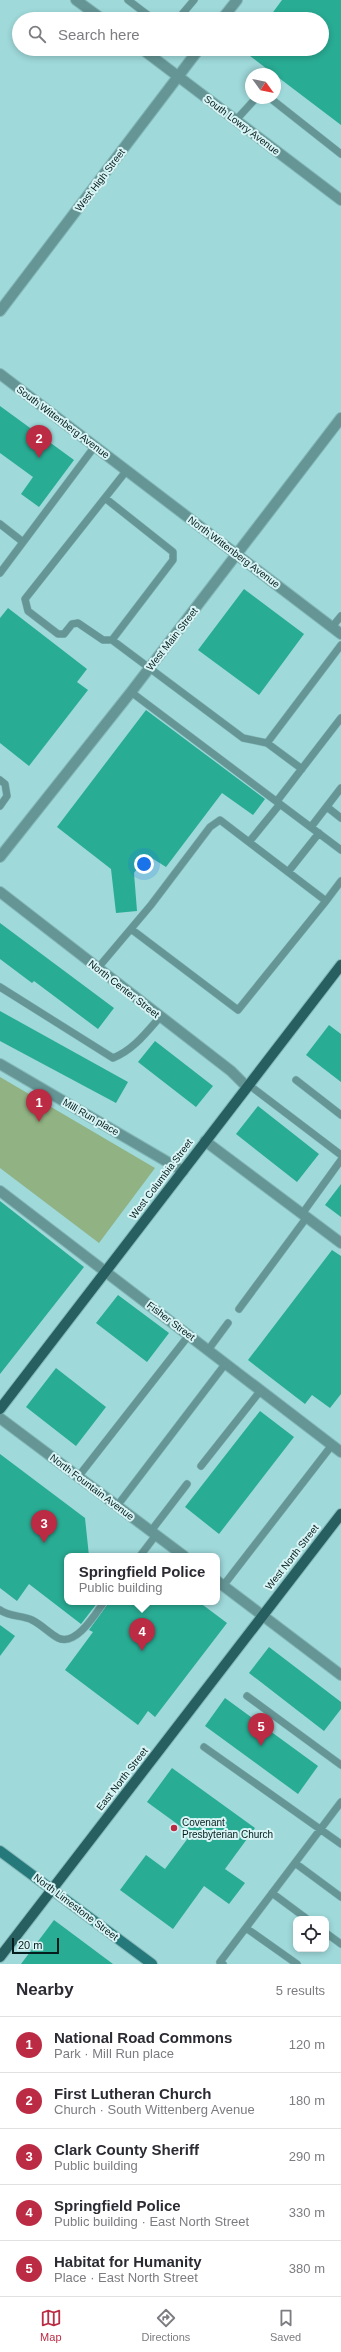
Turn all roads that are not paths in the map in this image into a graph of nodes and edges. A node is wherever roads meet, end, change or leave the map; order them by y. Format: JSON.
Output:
{"nodes":[{"id":1,"x":76,"y":0,"type":"edge"},
{"id":2,"x":128,"y":0,"type":"edge"},
{"id":3,"x":194,"y":0,"type":"edge"},
{"id":4,"x":237,"y":0,"type":"edge"},
{"id":5,"x":92,"y":12,"type":"edge"},
{"id":6,"x":144,"y":12,"type":"edge"},
{"id":7,"x":184,"y":12,"type":"edge"},
{"id":8,"x":228,"y":12,"type":"edge"},
{"id":9,"x":151,"y":56,"type":"edge"},
{"id":10,"x":194,"y":56,"type":"edge"},
{"id":11,"x":178,"y":76,"type":"junction"},
{"id":12,"x":251,"y":104,"type":"edge"},
{"id":13,"x":278,"y":104,"type":"edge"},
{"id":14,"x":236,"y":120,"type":"junction"},
{"id":15,"x":341,"y":154,"type":"edge"},
{"id":16,"x":341,"y":200,"type":"edge"},
{"id":17,"x":0,"y":310,"type":"edge"},
{"id":18,"x":0,"y":374,"type":"edge"},
{"id":19,"x":341,"y":418,"type":"edge"},
{"id":20,"x":95,"y":446,"type":"junction"},
{"id":21,"x":127,"y":470,"type":"junction"},
{"id":22,"x":105,"y":498,"type":"junction"},
{"id":23,"x":0,"y":524,"type":"edge"},
{"id":24,"x":23,"y":542,"type":"junction"},
{"id":25,"x":237,"y":554,"type":"junction"},
{"id":26,"x":0,"y":573,"type":"edge"},
{"id":27,"x":341,"y":616,"type":"edge"},
{"id":28,"x":332,"y":627,"type":"junction"},
{"id":29,"x":341,"y":634,"type":"edge"},
{"id":30,"x":112,"y":640,"type":"junction"},
{"id":31,"x":341,"y":645,"type":"edge"},
{"id":32,"x":150,"y":668,"type":"junction"},
{"id":33,"x":131,"y":692,"type":"junction"},
{"id":34,"x":341,"y":718,"type":"edge"},
{"id":35,"x":267,"y":743,"type":"junction"},
{"id":36,"x":302,"y":769,"type":"junction"},
{"id":37,"x":0,"y":780,"type":"edge"},
{"id":38,"x":341,"y":788,"type":"edge"},
{"id":39,"x":279,"y":803,"type":"junction"},
{"id":40,"x":0,"y":806,"type":"edge"},
{"id":41,"x":327,"y":807,"type":"junction"},
{"id":42,"x":341,"y":818,"type":"edge"},
{"id":43,"x":311,"y":827,"type":"junction"},
{"id":44,"x":319,"y":833,"type":"junction"},
{"id":45,"x":249,"y":842,"type":"junction"},
{"id":46,"x":341,"y":850,"type":"edge"},
{"id":47,"x":0,"y":857,"type":"edge"},
{"id":48,"x":288,"y":872,"type":"junction"},
{"id":49,"x":341,"y":881,"type":"edge"},
{"id":50,"x":0,"y":892,"type":"edge"},
{"id":51,"x":326,"y":901,"type":"junction"},
{"id":52,"x":131,"y":929,"type":"junction"},
{"id":53,"x":341,"y":965,"type":"edge"},
{"id":54,"x":97,"y":969,"type":"junction"},
{"id":55,"x":0,"y":987,"type":"edge"},
{"id":56,"x":160,"y":1017,"type":"junction"},
{"id":57,"x":0,"y":1064,"type":"edge"},
{"id":58,"x":296,"y":1080,"type":"dead end"},
{"id":59,"x":248,"y":1086,"type":"junction"},
{"id":60,"x":341,"y":1115,"type":"edge"},
{"id":61,"x":205,"y":1141,"type":"junction"},
{"id":62,"x":341,"y":1155,"type":"edge"},
{"id":63,"x":341,"y":1160,"type":"edge"},
{"id":64,"x":183,"y":1171,"type":"junction"},
{"id":65,"x":0,"y":1192,"type":"edge"},
{"id":66,"x":305,"y":1216,"type":"junction"},
{"id":67,"x":341,"y":1243,"type":"edge"},
{"id":68,"x":105,"y":1271,"type":"junction"},
{"id":69,"x":239,"y":1309,"type":"dead end"},
{"id":70,"x":228,"y":1323,"type":"dead end"},
{"id":71,"x":189,"y":1335,"type":"junction"},
{"id":72,"x":208,"y":1350,"type":"junction"},
{"id":73,"x":226,"y":1363,"type":"junction"},
{"id":74,"x":261,"y":1390,"type":"junction"},
{"id":75,"x":0,"y":1409,"type":"edge"},
{"id":76,"x":0,"y":1418,"type":"edge"},
{"id":77,"x":332,"y":1445,"type":"junction"},
{"id":78,"x":341,"y":1452,"type":"edge"},
{"id":79,"x":202,"y":1466,"type":"dead end"},
{"id":80,"x":78,"y":1477,"type":"junction"},
{"id":81,"x":187,"y":1484,"type":"dead end"},
{"id":82,"x":117,"y":1506,"type":"junction"},
{"id":83,"x":341,"y":1514,"type":"edge"},
{"id":84,"x":153,"y":1533,"type":"junction"},
{"id":85,"x":142,"y":1553,"type":"edge"},
{"id":86,"x":180,"y":1553,"type":"edge"},
{"id":87,"x":220,"y":1583,"type":"edge"},
{"id":88,"x":102,"y":1605,"type":"edge"},
{"id":89,"x":0,"y":1610,"type":"edge"},
{"id":90,"x":263,"y":1615,"type":"junction"},
{"id":91,"x":341,"y":1675,"type":"edge"},
{"id":92,"x":247,"y":1696,"type":"dead end"},
{"id":93,"x":204,"y":1747,"type":"dead end"},
{"id":94,"x":341,"y":1765,"type":"edge"},
{"id":95,"x":341,"y":1802,"type":"edge"},
{"id":96,"x":321,"y":1829,"type":"junction"},
{"id":97,"x":341,"y":1844,"type":"edge"},
{"id":98,"x":0,"y":1851,"type":"edge"},
{"id":99,"x":295,"y":1863,"type":"junction"},
{"id":100,"x":52,"y":1890,"type":"junction"},
{"id":101,"x":272,"y":1893,"type":"junction"},
{"id":102,"x":341,"y":1897,"type":"edge"},
{"id":103,"x":303,"y":1916,"type":"edge"},
{"id":104,"x":246,"y":1928,"type":"junction"},
{"id":105,"x":329,"y":1935,"type":"edge"},
{"id":106,"x":341,"y":1944,"type":"edge"},
{"id":107,"x":0,"y":1958,"type":"edge"},
{"id":108,"x":152,"y":1964,"type":"edge"},
{"id":109,"x":224,"y":1964,"type":"edge"},
{"id":110,"x":297,"y":1964,"type":"edge"}],
"edges":[{"from":1,"to":5,"type":"street"},
{"from":2,"to":6,"type":"lane"},
{"from":3,"to":7,"type":"lane"},
{"from":4,"to":8,"type":"street"},
{"from":9,"to":11,"type":"street","name":"South Lowry Avenue"},
{"from":10,"to":11,"type":"street","name":"West High Street"},
{"from":11,"to":14,"type":"street","name":"South Lowry Avenue"},
{"from":11,"to":17,"type":"street","name":"West High Street"},
{"from":12,"to":14,"type":"lane"},
{"from":13,"to":15,"type":"lane"},
{"from":14,"to":16,"type":"street","name":"South Lowry Avenue"},
{"from":18,"to":20,"type":"street","name":"South Wittenberg Avenue"},
{"from":19,"to":25,"type":"street","name":"West Main Street"},
{"from":20,"to":21,"type":"street","name":"South Wittenberg Avenue"},
{"from":20,"to":24,"type":"lane"},
{"from":21,"to":22,"type":"lane"},
{"from":21,"to":25,"type":"street","name":"North Wittenberg Avenue"},
{"from":22,"to":30,"type":"lane"},
{"from":22,"to":30,"type":"lane"},
{"from":23,"to":24,"type":"lane"},
{"from":24,"to":26,"type":"lane"},
{"from":25,"to":28,"type":"street","name":"North Wittenberg Avenue"},
{"from":25,"to":32,"type":"street","name":"West Main Street"},
{"from":27,"to":28,"type":"lane"},
{"from":28,"to":29,"type":"street","name":"North Wittenberg Avenue"},
{"from":30,"to":32,"type":"lane"},
{"from":31,"to":35,"type":"lane"},
{"from":32,"to":33,"type":"street","name":"West Main Street"},
{"from":32,"to":35,"type":"lane"},
{"from":33,"to":39,"type":"lane"},
{"from":33,"to":47,"type":"street","name":"West Main Street"},
{"from":34,"to":36,"type":"lane"},
{"from":35,"to":36,"type":"lane"},
{"from":36,"to":39,"type":"lane"},
{"from":37,"to":40,"type":"lane"},
{"from":38,"to":41,"type":"lane"},
{"from":39,"to":43,"type":"lane"},
{"from":39,"to":45,"type":"lane"},
{"from":41,"to":42,"type":"lane"},
{"from":41,"to":43,"type":"lane"},
{"from":43,"to":44,"type":"lane"},
{"from":44,"to":46,"type":"lane"},
{"from":44,"to":48,"type":"lane"},
{"from":45,"to":48,"type":"lane"},
{"from":45,"to":52,"type":"lane"},
{"from":48,"to":51,"type":"lane"},
{"from":49,"to":51,"type":"lane"},
{"from":50,"to":54,"type":"street","name":"North Center Street"},
{"from":51,"to":52,"type":"lane"},
{"from":52,"to":54,"type":"lane"},
{"from":53,"to":59,"type":"main road","name":"West Columbia Street"},
{"from":54,"to":56,"type":"street","name":"North Center Street"},
{"from":55,"to":56,"type":"lane"},
{"from":56,"to":59,"type":"street","name":"North Center Street"},
{"from":57,"to":64,"type":"street","name":"Mill Run place"},
{"from":58,"to":60,"type":"lane"},
{"from":59,"to":61,"type":"main road","name":"West Columbia Street"},
{"from":59,"to":62,"type":"lane"},
{"from":61,"to":64,"type":"main road","name":"West Columbia Street"},
{"from":61,"to":66,"type":"street"},
{"from":63,"to":66,"type":"lane"},
{"from":64,"to":68,"type":"main road","name":"West Columbia Street"},
{"from":65,"to":68,"type":"street","name":"Fisher Street"},
{"from":66,"to":67,"type":"street"},
{"from":66,"to":69,"type":"lane"},
{"from":68,"to":71,"type":"street","name":"Fisher Street"},
{"from":68,"to":75,"type":"main road","name":"West Columbia Street"},
{"from":70,"to":72,"type":"lane"},
{"from":71,"to":72,"type":"street","name":"Fisher Street"},
{"from":71,"to":80,"type":"lane"},
{"from":72,"to":73,"type":"street","name":"Fisher Street"},
{"from":73,"to":74,"type":"street","name":"Fisher Street"},
{"from":73,"to":82,"type":"lane"},
{"from":74,"to":77,"type":"street","name":"Fisher Street"},
{"from":74,"to":79,"type":"lane"},
{"from":76,"to":80,"type":"street","name":"North Fountain Avenue"},
{"from":77,"to":78,"type":"street","name":"Fisher Street"},
{"from":77,"to":87,"type":"lane"},
{"from":80,"to":82,"type":"street","name":"North Fountain Avenue"},
{"from":81,"to":84,"type":"lane"},
{"from":82,"to":84,"type":"street","name":"North Fountain Avenue"},
{"from":83,"to":90,"type":"main road","name":"West North Street"},
{"from":84,"to":85,"type":"lane"},
{"from":84,"to":86,"type":"street","name":"North Fountain Avenue"},
{"from":87,"to":90,"type":"street"},
{"from":88,"to":89,"type":"lane"},
{"from":90,"to":91,"type":"street"},
{"from":90,"to":100,"type":"main road","name":"East North Street"},
{"from":92,"to":94,"type":"lane"},
{"from":93,"to":96,"type":"lane"},
{"from":95,"to":96,"type":"lane"},
{"from":96,"to":97,"type":"lane"},
{"from":96,"to":99,"type":"lane"},
{"from":98,"to":100,"type":"main road","name":"North Limestone Street"},
{"from":99,"to":101,"type":"lane"},
{"from":99,"to":102,"type":"lane"},
{"from":100,"to":107,"type":"main road","name":"East North Street"},
{"from":100,"to":108,"type":"main road","name":"North Limestone Street"},
{"from":101,"to":103,"type":"lane"},
{"from":101,"to":104,"type":"lane"},
{"from":104,"to":109,"type":"lane"},
{"from":104,"to":110,"type":"lane"},
{"from":105,"to":106,"type":"lane"}]}
